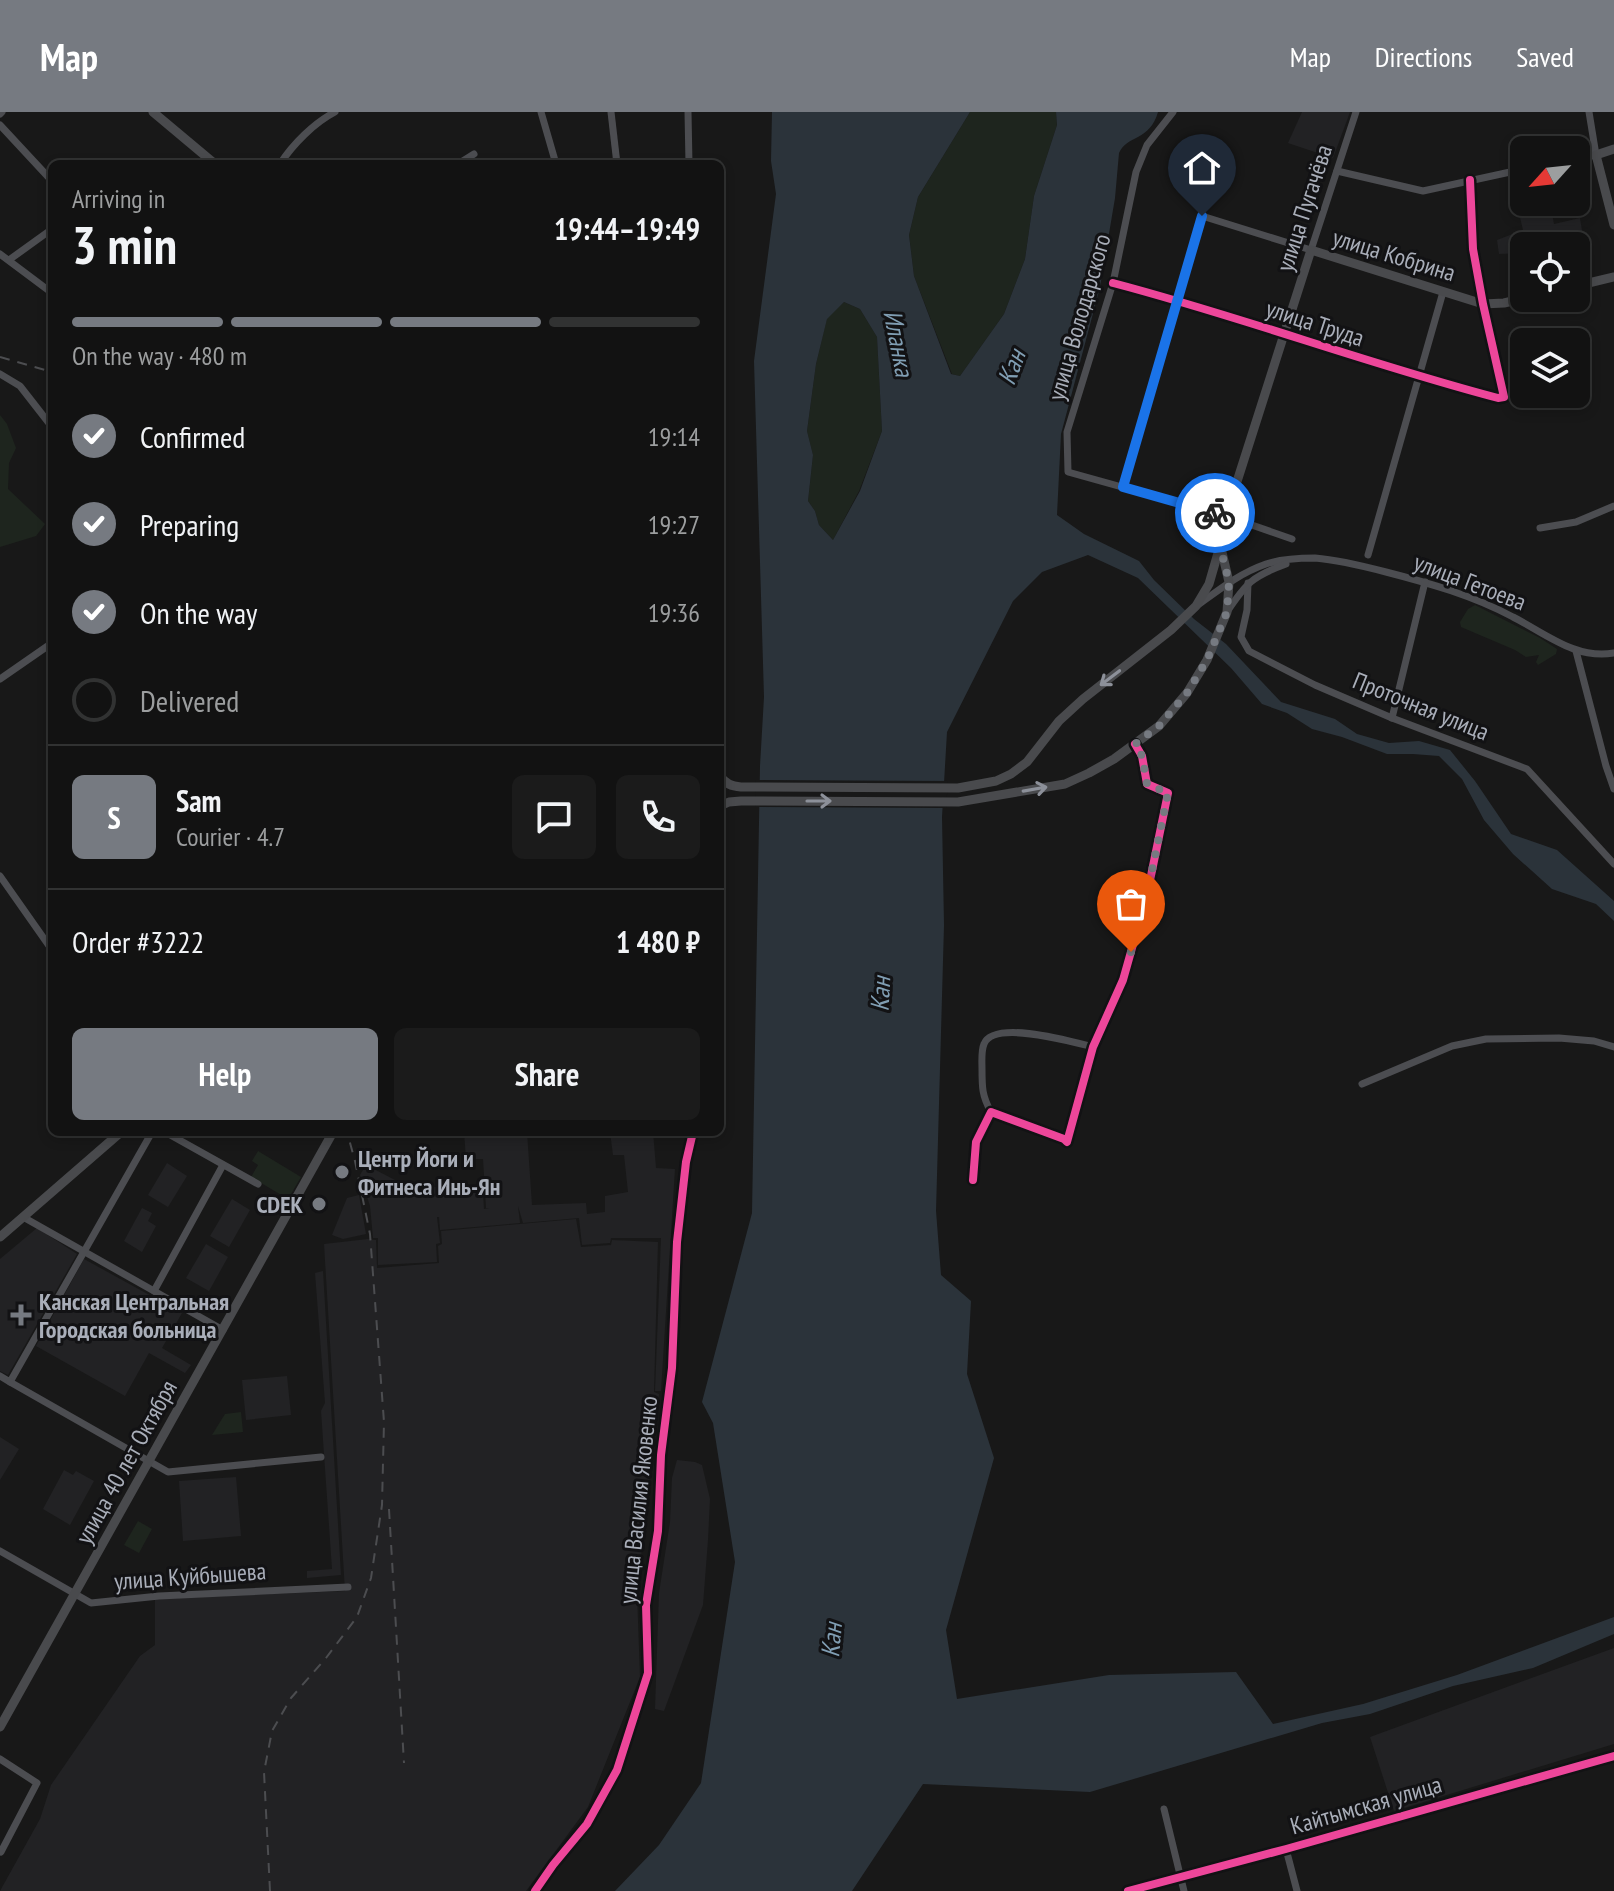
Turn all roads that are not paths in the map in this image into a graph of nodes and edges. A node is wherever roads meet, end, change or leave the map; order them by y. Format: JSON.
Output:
{"nodes":[{"id":1,"x":153,"y":112,"type":"edge"},
{"id":2,"x":335,"y":112,"type":"edge"},
{"id":3,"x":541,"y":112,"type":"edge"},
{"id":4,"x":611,"y":112,"type":"edge"},
{"id":5,"x":688,"y":112,"type":"edge"},
{"id":6,"x":1173,"y":112,"type":"edge"},
{"id":7,"x":1356,"y":112,"type":"edge"},
{"id":8,"x":1589,"y":112,"type":"edge"},
{"id":9,"x":0,"y":125,"type":"edge"},
{"id":10,"x":1614,"y":149,"type":"edge"},
{"id":11,"x":474,"y":154,"type":"dead end"},
{"id":12,"x":1596,"y":155,"type":"junction"},
{"id":13,"x":1590,"y":156,"type":"edge"},
{"id":14,"x":210,"y":160,"type":"edge"},
{"id":15,"x":283,"y":160,"type":"edge"},
{"id":16,"x":464,"y":160,"type":"edge"},
{"id":17,"x":555,"y":160,"type":"edge"},
{"id":18,"x":617,"y":160,"type":"edge"},
{"id":19,"x":689,"y":160,"type":"edge"},
{"id":20,"x":1337,"y":171,"type":"junction"},
{"id":21,"x":1510,"y":172,"type":"edge"},
{"id":22,"x":48,"y":177,"type":"edge"},
{"id":23,"x":1470,"y":180,"type":"junction"},
{"id":24,"x":1614,"y":225,"type":"edge"},
{"id":25,"x":48,"y":232,"type":"edge"},
{"id":26,"x":1311,"y":250,"type":"junction"},
{"id":27,"x":0,"y":254,"type":"edge"},
{"id":28,"x":9,"y":260,"type":"junction"},
{"id":29,"x":1614,"y":277,"type":"edge"},
{"id":30,"x":1113,"y":283,"type":"junction"},
{"id":31,"x":1590,"y":283,"type":"edge"},
{"id":32,"x":48,"y":290,"type":"edge"},
{"id":33,"x":1443,"y":292,"type":"junction"},
{"id":34,"x":1178,"y":300,"type":"junction"},
{"id":35,"x":1510,"y":302,"type":"edge"},
{"id":36,"x":1483,"y":304,"type":"junction"},
{"id":37,"x":1284,"y":334,"type":"junction"},
{"id":38,"x":0,"y":374,"type":"edge"},
{"id":39,"x":1418,"y":376,"type":"junction"},
{"id":40,"x":48,"y":422,"type":"edge"},
{"id":41,"x":1123,"y":487,"type":"junction"},
{"id":42,"x":1614,"y":506,"type":"edge"},
{"id":43,"x":1226,"y":516,"type":"junction"},
{"id":44,"x":1540,"y":528,"type":"dead end"},
{"id":45,"x":1292,"y":539,"type":"dead end"},
{"id":46,"x":1220,"y":546,"type":"junction"},
{"id":47,"x":1368,"y":555,"type":"dead end"},
{"id":48,"x":1308,"y":558,"type":"junction"},
{"id":49,"x":1229,"y":582,"type":"junction"},
{"id":50,"x":1425,"y":582,"type":"junction"},
{"id":51,"x":1248,"y":583,"type":"junction"},
{"id":52,"x":1196,"y":606,"type":"junction"},
{"id":53,"x":1227,"y":612,"type":"junction"},
{"id":54,"x":48,"y":646,"type":"edge"},
{"id":55,"x":1576,"y":651,"type":"junction"},
{"id":56,"x":1614,"y":653,"type":"edge"},
{"id":57,"x":0,"y":679,"type":"edge"},
{"id":58,"x":1392,"y":718,"type":"junction"},
{"id":59,"x":1135,"y":744,"type":"junction"},
{"id":60,"x":724,"y":782,"type":"edge"},
{"id":61,"x":1614,"y":789,"type":"edge"},
{"id":62,"x":724,"y":804,"type":"edge"},
{"id":63,"x":1614,"y":864,"type":"edge"},
{"id":64,"x":0,"y":876,"type":"edge"},
{"id":65,"x":48,"y":944,"type":"edge"},
{"id":66,"x":1093,"y":1047,"type":"junction"},
{"id":67,"x":1614,"y":1047,"type":"edge"},
{"id":68,"x":1362,"y":1084,"type":"dead end"},
{"id":69,"x":991,"y":1112,"type":"junction"},
{"id":70,"x":116,"y":1136,"type":"edge"},
{"id":71,"x":150,"y":1136,"type":"edge"},
{"id":72,"x":172,"y":1136,"type":"edge"},
{"id":73,"x":331,"y":1136,"type":"edge"},
{"id":74,"x":692,"y":1136,"type":"edge"},
{"id":75,"x":223,"y":1165,"type":"junction"},
{"id":76,"x":973,"y":1180,"type":"dead end"},
{"id":77,"x":258,"y":1184,"type":"dead end"},
{"id":78,"x":23,"y":1217,"type":"junction"},
{"id":79,"x":0,"y":1237,"type":"edge"},
{"id":80,"x":84,"y":1251,"type":"junction"},
{"id":81,"x":154,"y":1291,"type":"junction"},
{"id":82,"x":223,"y":1330,"type":"junction"},
{"id":83,"x":0,"y":1376,"type":"edge"},
{"id":84,"x":10,"y":1382,"type":"junction"},
{"id":85,"x":321,"y":1457,"type":"dead end"},
{"id":86,"x":148,"y":1461,"type":"junction"},
{"id":87,"x":0,"y":1551,"type":"edge"},
{"id":88,"x":348,"y":1587,"type":"dead end"},
{"id":89,"x":74,"y":1594,"type":"junction"},
{"id":90,"x":0,"y":1727,"type":"edge"},
{"id":91,"x":1614,"y":1756,"type":"edge"},
{"id":92,"x":0,"y":1759,"type":"edge"},
{"id":93,"x":1164,"y":1809,"type":"dead end"},
{"id":94,"x":1286,"y":1849,"type":"junction"},
{"id":95,"x":0,"y":1852,"type":"edge"},
{"id":96,"x":1182,"y":1877,"type":"junction"},
{"id":97,"x":535,"y":1891,"type":"edge"},
{"id":98,"x":1128,"y":1891,"type":"edge"},
{"id":99,"x":1184,"y":1891,"type":"edge"},
{"id":100,"x":1297,"y":1891,"type":"edge"}],
"edges":[{"from":1,"to":14,"type":"main road"},
{"from":2,"to":15,"type":"street"},
{"from":3,"to":17,"type":"street"},
{"from":4,"to":18,"type":"street"},
{"from":5,"to":19,"type":"street"},
{"from":6,"to":30,"type":"street","name":"улица Володарского"},
{"from":7,"to":20,"type":"street","name":"улица Пугачёва"},
{"from":8,"to":12,"type":"street"},
{"from":9,"to":22,"type":"street"},
{"from":10,"to":12,"type":"main road"},
{"from":11,"to":16,"type":"street"},
{"from":12,"to":13,"type":"street"},
{"from":12,"to":24,"type":"main road"},
{"from":20,"to":23,"type":"street"},
{"from":20,"to":26,"type":"street","name":"улица Пугачёва"},
{"from":21,"to":23,"type":"street"},
{"from":23,"to":36,"type":"street"},
{"from":25,"to":28,"type":"street"},
{"from":26,"to":33,"type":"main road","name":"улица Кобрина"},
{"from":26,"to":34,"type":"street","name":"улица Кобрина"},
{"from":26,"to":37,"type":"main road","name":"улица Пугачёва"},
{"from":27,"to":28,"type":"street"},
{"from":28,"to":32,"type":"street"},
{"from":29,"to":31,"type":"main road"},
{"from":30,"to":34,"type":"street","name":"улица Труда"},
{"from":30,"to":41,"type":"street","name":"улица Володарского"},
{"from":33,"to":36,"type":"main road","name":"улица Кобрина"},
{"from":33,"to":39,"type":"street"},
{"from":34,"to":37,"type":"street","name":"улица Труда"},
{"from":34,"to":41,"type":"street"},
{"from":35,"to":36,"type":"main road"},
{"from":36,"to":39,"type":"street","name":"улица Труда"},
{"from":37,"to":39,"type":"street","name":"улица Труда"},
{"from":37,"to":43,"type":"main road","name":"улица Пугачёва"},
{"from":38,"to":40,"type":"street"},
{"from":39,"to":47,"type":"street"},
{"from":41,"to":43,"type":"street"},
{"from":42,"to":44,"type":"street"},
{"from":43,"to":45,"type":"street"},
{"from":43,"to":46,"type":"main road","name":"улица Пугачёва"},
{"from":46,"to":49,"type":"main road"},
{"from":46,"to":52,"type":"main road","name":"улица Пугачёва"},
{"from":48,"to":49,"type":"street"},
{"from":48,"to":50,"type":"street","name":"улица Гетоева"},
{"from":48,"to":51,"type":"street"},
{"from":49,"to":52,"type":"street"},
{"from":49,"to":53,"type":"main road"},
{"from":50,"to":55,"type":"street","name":"улица Гетоева"},
{"from":50,"to":58,"type":"street"},
{"from":51,"to":53,"type":"street"},
{"from":51,"to":58,"type":"street","name":"Проточная улица"},
{"from":52,"to":60,"type":"main road","one_way":true},
{"from":53,"to":59,"type":"main road"},
{"from":54,"to":57,"type":"street"},
{"from":55,"to":56,"type":"street","name":"улица Гетоева"},
{"from":55,"to":61,"type":"street"},
{"from":58,"to":63,"type":"street","name":"Проточная улица"},
{"from":62,"to":59,"type":"main road","one_way":true},
{"from":59,"to":66,"type":"street"},
{"from":64,"to":65,"type":"street"},
{"from":66,"to":69,"type":"street"},
{"from":66,"to":69,"type":"street"},
{"from":67,"to":68,"type":"street"},
{"from":69,"to":76,"type":"street"},
{"from":70,"to":78,"type":"main road"},
{"from":71,"to":80,"type":"street"},
{"from":72,"to":75,"type":"street"},
{"from":73,"to":82,"type":"main road","name":"улица 40 лет Октября"},
{"from":74,"to":97,"type":"street","name":"улица Василия Яковенко"},
{"from":75,"to":77,"type":"street"},
{"from":75,"to":81,"type":"street"},
{"from":78,"to":79,"type":"main road"},
{"from":78,"to":80,"type":"street"},
{"from":80,"to":81,"type":"street"},
{"from":80,"to":84,"type":"street"},
{"from":81,"to":82,"type":"street"},
{"from":82,"to":86,"type":"main road","name":"улица 40 лет Октября"},
{"from":83,"to":84,"type":"street"},
{"from":84,"to":86,"type":"street"},
{"from":85,"to":86,"type":"street"},
{"from":86,"to":89,"type":"main road","name":"улица 40 лет Октября"},
{"from":87,"to":89,"type":"street","name":"улица Куйбышева"},
{"from":88,"to":89,"type":"street","name":"улица Куйбышева"},
{"from":89,"to":90,"type":"main road","name":"улица 40 лет Октября"},
{"from":91,"to":94,"type":"street","name":"Кайтымская улица"},
{"from":92,"to":95,"type":"street"},
{"from":93,"to":96,"type":"street"},
{"from":94,"to":96,"type":"street","name":"Кайтымская улица"},
{"from":94,"to":100,"type":"street"},
{"from":96,"to":98,"type":"street","name":"Кайтымская улица"},
{"from":96,"to":99,"type":"street"}]}
